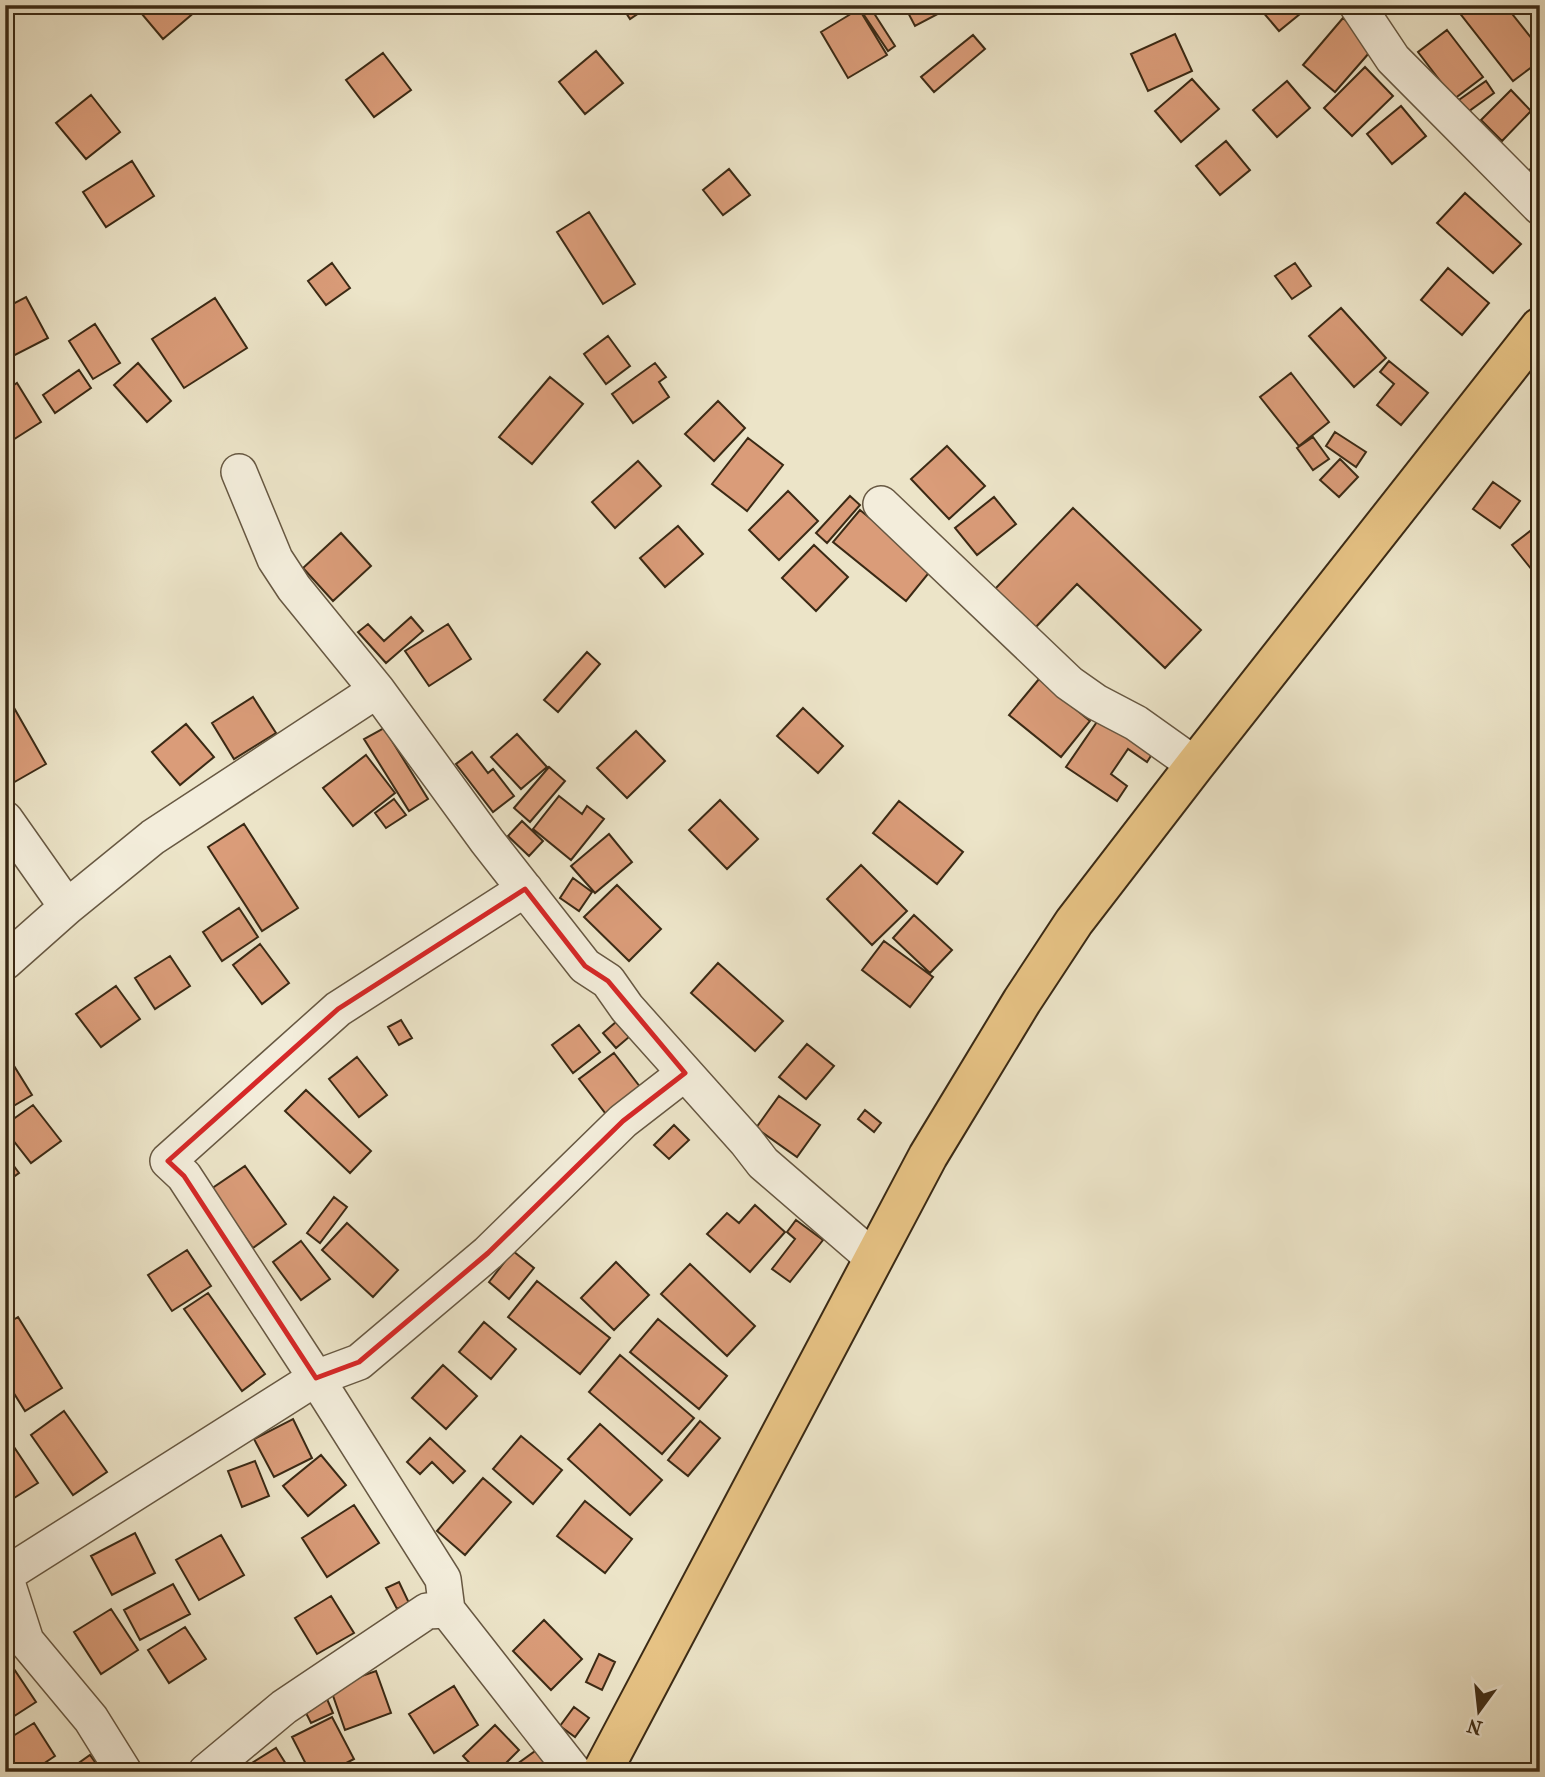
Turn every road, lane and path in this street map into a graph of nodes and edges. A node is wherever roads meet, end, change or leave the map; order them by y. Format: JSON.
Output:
{"nodes":[{"id":1,"x":1357,"y":5,"type":"edge"},
{"id":2,"x":1540,"y":207,"type":"edge"},
{"id":3,"x":1540,"y":327,"type":"edge"},
{"id":4,"x":239,"y":472,"type":"dead end"},
{"id":5,"x":881,"y":504,"type":"dead end"},
{"id":6,"x":377,"y":691,"type":"junction"},
{"id":7,"x":1195,"y":765,"type":"junction"},
{"id":8,"x":5,"y":819,"type":"edge"},
{"id":9,"x":525,"y":889,"type":"junction"},
{"id":10,"x":67,"y":908,"type":"junction"},
{"id":11,"x":5,"y":962,"type":"edge"},
{"id":12,"x":685,"y":1073,"type":"junction"},
{"id":13,"x":873,"y":1258,"type":"junction"},
{"id":14,"x":316,"y":1378,"type":"junction"},
{"id":15,"x":5,"y":1576,"type":"edge"},
{"id":16,"x":447,"y":1611,"type":"junction"},
{"id":17,"x":124,"y":1772,"type":"edge"},
{"id":18,"x":206,"y":1772,"type":"edge"},
{"id":19,"x":574,"y":1772,"type":"edge"},
{"id":20,"x":602,"y":1772,"type":"edge"}],
"edges":[{"from":1,"to":2,"type":"street"},
{"from":3,"to":7,"type":"main road"},
{"from":4,"to":6,"type":"street"},
{"from":5,"to":7,"type":"street"},
{"from":6,"to":9,"type":"street"},
{"from":6,"to":10,"type":"street"},
{"from":7,"to":13,"type":"main road"},
{"from":8,"to":10,"type":"street"},
{"from":9,"to":12,"type":"street"},
{"from":9,"to":14,"type":"street"},
{"from":10,"to":11,"type":"street"},
{"from":12,"to":13,"type":"street"},
{"from":12,"to":14,"type":"street"},
{"from":13,"to":20,"type":"main road"},
{"from":14,"to":15,"type":"street"},
{"from":14,"to":16,"type":"street"},
{"from":15,"to":17,"type":"street"},
{"from":16,"to":18,"type":"street"},
{"from":16,"to":19,"type":"street"}]}
